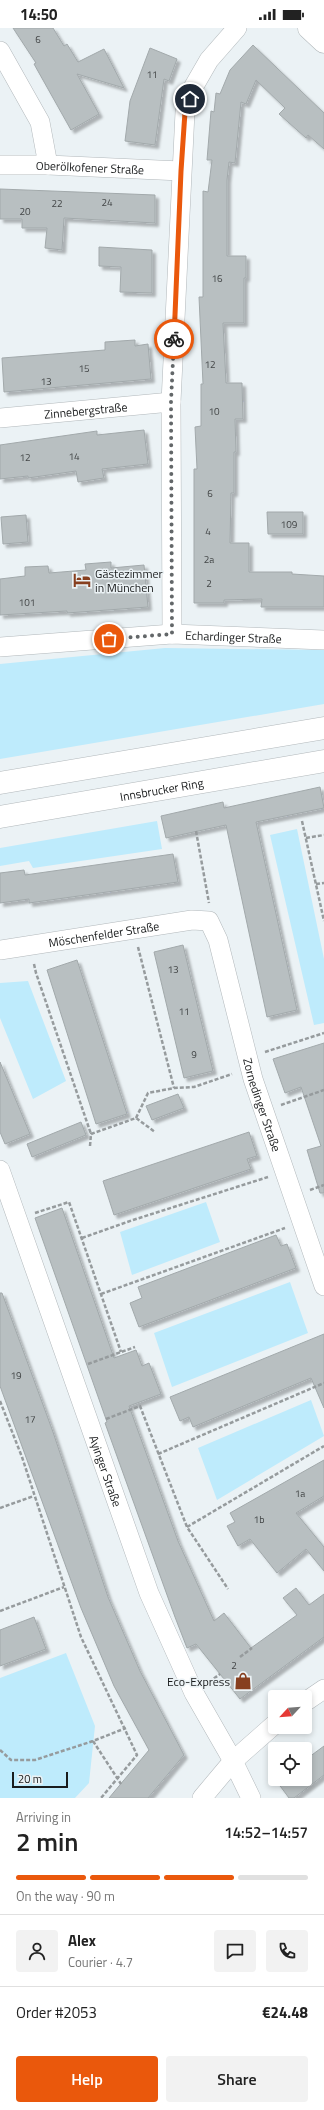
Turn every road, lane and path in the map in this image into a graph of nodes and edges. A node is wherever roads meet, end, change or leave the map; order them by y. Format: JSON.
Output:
{"nodes":[{"id":1,"x":237,"y":28,"type":"edge"},
{"id":2,"x":309,"y":28,"type":"edge"},
{"id":3,"x":324,"y":42,"type":"edge"},
{"id":4,"x":0,"y":51,"type":"edge"},
{"id":5,"x":0,"y":165,"type":"edge"},
{"id":6,"x":48,"y":165,"type":"junction"},
{"id":7,"x":181,"y":171,"type":"junction"},
{"id":8,"x":171,"y":402,"type":"junction"},
{"id":9,"x":0,"y":418,"type":"edge"},
{"id":10,"x":172,"y":634,"type":"junction"},
{"id":11,"x":324,"y":640,"type":"edge"},
{"id":12,"x":0,"y":647,"type":"edge"},
{"id":13,"x":324,"y":728,"type":"edge"},
{"id":14,"x":324,"y":761,"type":"edge"},
{"id":15,"x":0,"y":783,"type":"edge"},
{"id":16,"x":0,"y":817,"type":"edge"},
{"id":17,"x":302,"y":821,"type":"dead end"},
{"id":18,"x":196,"y":831,"type":"dead end"},
{"id":19,"x":324,"y":835,"type":"edge"},
{"id":20,"x":306,"y":838,"type":"junction"},
{"id":21,"x":324,"y":883,"type":"edge"},
{"id":22,"x":316,"y":884,"type":"junction"},
{"id":23,"x":209,"y":921,"type":"junction"},
{"id":24,"x":324,"y":921,"type":"edge"},
{"id":25,"x":133,"y":929,"type":"junction"},
{"id":26,"x":31,"y":945,"type":"junction"},
{"id":27,"x":0,"y":950,"type":"edge"},
{"id":28,"x":324,"y":1033,"type":"edge"},
{"id":29,"x":249,"y":1062,"type":"junction"},
{"id":30,"x":174,"y":1088,"type":"junction"},
{"id":31,"x":324,"y":1090,"type":"edge"},
{"id":32,"x":264,"y":1111,"type":"junction"},
{"id":33,"x":136,"y":1118,"type":"junction"},
{"id":34,"x":155,"y":1132,"type":"dead end"},
{"id":35,"x":91,"y":1134,"type":"junction"},
{"id":36,"x":90,"y":1146,"type":"dead end"},
{"id":37,"x":0,"y":1170,"type":"edge"},
{"id":38,"x":284,"y":1171,"type":"junction"},
{"id":39,"x":18,"y":1219,"type":"junction"},
{"id":40,"x":301,"y":1222,"type":"junction"},
{"id":41,"x":82,"y":1238,"type":"junction"},
{"id":42,"x":324,"y":1286,"type":"edge"},
{"id":43,"x":101,"y":1294,"type":"junction"},
{"id":44,"x":134,"y":1347,"type":"dead end"},
{"id":45,"x":121,"y":1352,"type":"junction"},
{"id":46,"x":70,"y":1371,"type":"junction"},
{"id":47,"x":324,"y":1383,"type":"edge"},
{"id":48,"x":0,"y":1401,"type":"edge"},
{"id":49,"x":2,"y":1410,"type":"edge"},
{"id":50,"x":89,"y":1426,"type":"junction"},
{"id":51,"x":324,"y":1446,"type":"edge"},
{"id":52,"x":158,"y":1454,"type":"junction"},
{"id":53,"x":34,"y":1496,"type":"junction"},
{"id":54,"x":0,"y":1508,"type":"edge"},
{"id":55,"x":187,"y":1527,"type":"junction"},
{"id":56,"x":64,"y":1588,"type":"junction"},
{"id":57,"x":228,"y":1589,"type":"dead end"},
{"id":58,"x":0,"y":1611,"type":"edge"},
{"id":59,"x":252,"y":1648,"type":"dead end"},
{"id":60,"x":240,"y":1657,"type":"dead end"},
{"id":61,"x":324,"y":1688,"type":"edge"},
{"id":62,"x":312,"y":1697,"type":"edge"},
{"id":63,"x":126,"y":1728,"type":"junction"},
{"id":64,"x":268,"y":1730,"type":"edge"},
{"id":65,"x":93,"y":1741,"type":"junction"},
{"id":66,"x":0,"y":1750,"type":"edge"},
{"id":67,"x":233,"y":1761,"type":"junction"},
{"id":68,"x":116,"y":1779,"type":"junction"},
{"id":69,"x":121,"y":1784,"type":"dead end"},
{"id":70,"x":101,"y":1798,"type":"edge"},
{"id":71,"x":202,"y":1798,"type":"edge"},
{"id":72,"x":251,"y":1798,"type":"edge"}],
"edges":[{"from":1,"to":7,"type":"street"},
{"from":2,"to":3,"type":"main road"},
{"from":4,"to":6,"type":"street"},
{"from":5,"to":6,"type":"street","name":"Oberölkofener Straße"},
{"from":6,"to":7,"type":"street","name":"Oberölkofener Straße"},
{"from":7,"to":8,"type":"street"},
{"from":8,"to":9,"type":"street","name":"Zinnebergstraße"},
{"from":8,"to":10,"type":"street"},
{"from":10,"to":11,"type":"street","name":"Echardinger Straße"},
{"from":10,"to":12,"type":"street","name":"Echardinger Straße"},
{"from":13,"to":15,"type":"main road"},
{"from":14,"to":16,"type":"main road","name":"Innsbrucker Ring"},
{"from":17,"to":20,"type":"path"},
{"from":18,"to":23,"type":"path"},
{"from":19,"to":20,"type":"path"},
{"from":20,"to":22,"type":"path"},
{"from":21,"to":22,"type":"path"},
{"from":22,"to":24,"type":"path"},
{"from":23,"to":25,"type":"street","name":"Möschenfelder Straße"},
{"from":23,"to":29,"type":"street","name":"Zornedinger Straße"},
{"from":25,"to":26,"type":"street","name":"Möschenfelder Straße"},
{"from":25,"to":30,"type":"path"},
{"from":26,"to":27,"type":"street","name":"Möschenfelder Straße"},
{"from":26,"to":35,"type":"path"},
{"from":28,"to":29,"type":"path"},
{"from":29,"to":30,"type":"path"},
{"from":29,"to":32,"type":"street","name":"Zornedinger Straße"},
{"from":30,"to":33,"type":"path"},
{"from":31,"to":32,"type":"path"},
{"from":32,"to":38,"type":"street","name":"Zornedinger Straße"},
{"from":33,"to":34,"type":"path"},
{"from":33,"to":35,"type":"path"},
{"from":35,"to":36,"type":"path"},
{"from":37,"to":39,"type":"street","name":"Ayinger Straße"},
{"from":38,"to":40,"type":"street","name":"Zornedinger Straße"},
{"from":38,"to":41,"type":"path"},
{"from":39,"to":41,"type":"path"},
{"from":39,"to":46,"type":"street","name":"Ayinger Straße"},
{"from":40,"to":42,"type":"street","name":"Zornedinger Straße"},
{"from":40,"to":43,"type":"path"},
{"from":41,"to":43,"type":"path"},
{"from":43,"to":45,"type":"path"},
{"from":44,"to":45,"type":"path"},
{"from":45,"to":46,"type":"path"},
{"from":46,"to":50,"type":"street","name":"Ayinger Straße"},
{"from":47,"to":52,"type":"path"},
{"from":48,"to":49,"type":"path"},
{"from":49,"to":53,"type":"path"},
{"from":50,"to":52,"type":"path"},
{"from":50,"to":67,"type":"street","name":"Ayinger Straße"},
{"from":51,"to":55,"type":"path"},
{"from":52,"to":55,"type":"path"},
{"from":53,"to":54,"type":"path"},
{"from":53,"to":56,"type":"path"},
{"from":55,"to":57,"type":"path"},
{"from":56,"to":58,"type":"path"},
{"from":56,"to":63,"type":"path"},
{"from":59,"to":60,"type":"path"},
{"from":61,"to":62,"type":"street"},
{"from":63,"to":65,"type":"path"},
{"from":63,"to":68,"type":"path"},
{"from":64,"to":67,"type":"street"},
{"from":65,"to":66,"type":"path"},
{"from":65,"to":68,"type":"path"},
{"from":67,"to":71,"type":"street"},
{"from":67,"to":72,"type":"street","name":"Ayinger Straße"},
{"from":68,"to":69,"type":"path"},
{"from":68,"to":70,"type":"path"}]}
